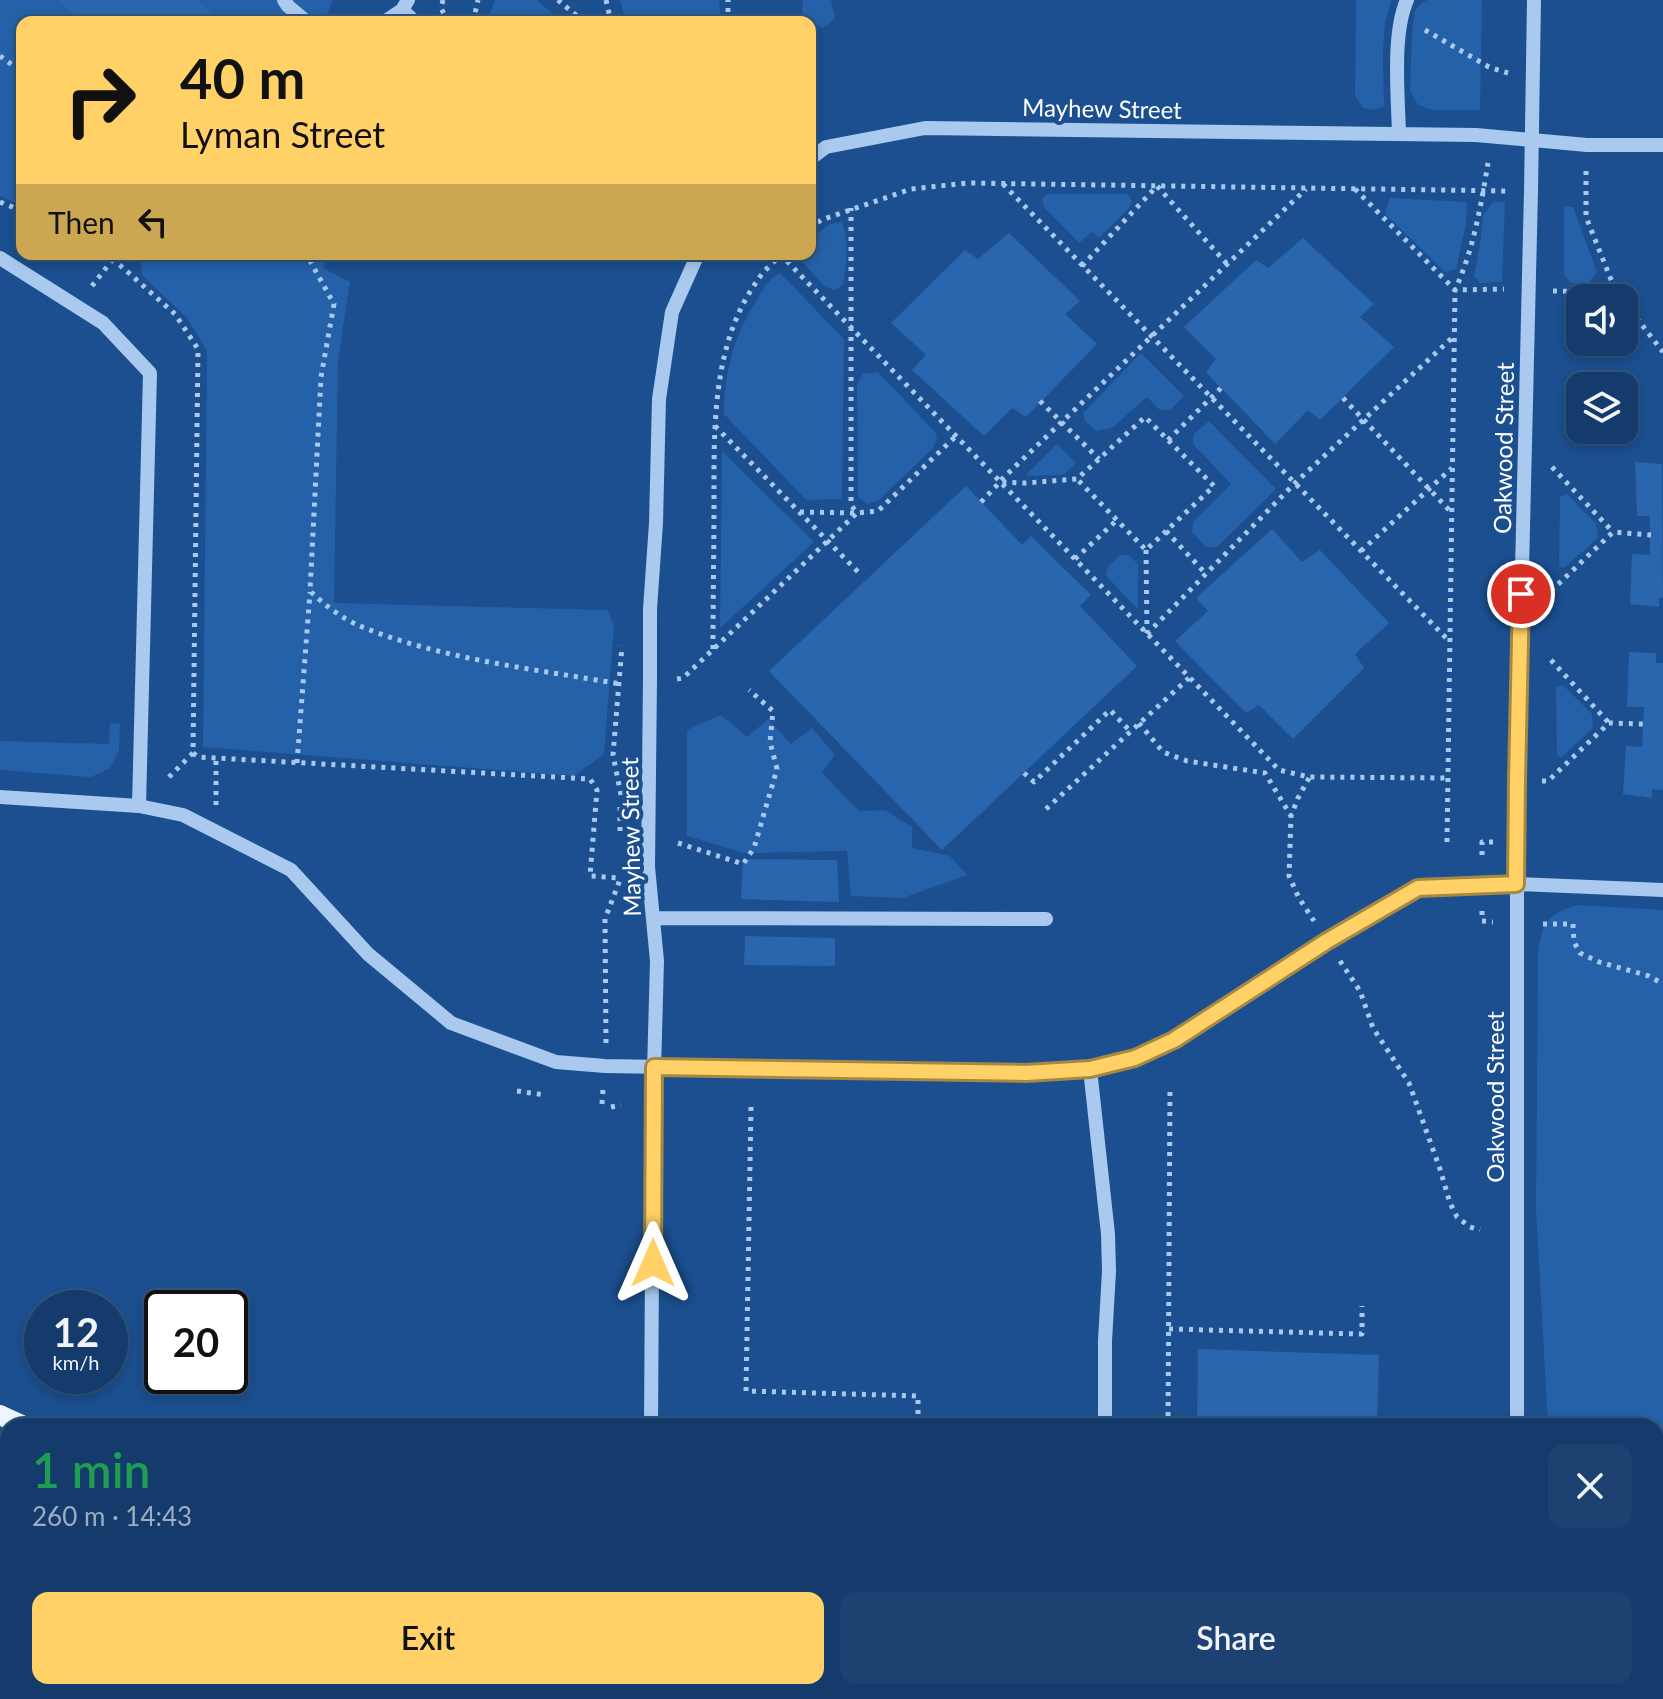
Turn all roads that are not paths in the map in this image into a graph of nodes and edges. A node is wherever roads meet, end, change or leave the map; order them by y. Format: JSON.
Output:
{"nodes":[{"id":1,"x":284,"y":0,"type":"edge"},
{"id":2,"x":1407,"y":0,"type":"edge"},
{"id":3,"x":1534,"y":0,"type":"edge"},
{"id":4,"x":300,"y":16,"type":"edge"},
{"id":5,"x":1399,"y":134,"type":"junction"},
{"id":6,"x":1532,"y":140,"type":"junction"},
{"id":7,"x":1663,"y":145,"type":"edge"},
{"id":8,"x":816,"y":154,"type":"edge"},
{"id":9,"x":0,"y":258,"type":"edge"},
{"id":10,"x":695,"y":260,"type":"edge"},
{"id":11,"x":0,"y":797,"type":"edge"},
{"id":12,"x":139,"y":806,"type":"junction"},
{"id":13,"x":1516,"y":884,"type":"junction"},
{"id":14,"x":1663,"y":890,"type":"edge"},
{"id":15,"x":653,"y":918,"type":"junction"},
{"id":16,"x":1046,"y":919,"type":"dead end"},
{"id":17,"x":654,"y":1067,"type":"junction"},
{"id":18,"x":1090,"y":1069,"type":"junction"},
{"id":19,"x":1105,"y":1416,"type":"dead end"},
{"id":20,"x":651,"y":1418,"type":"edge"},
{"id":21,"x":1517,"y":1418,"type":"edge"}],
"edges":[{"from":1,"to":4,"type":"street"},
{"from":2,"to":5,"type":"street"},
{"from":3,"to":6,"type":"street","name":"Oakwood Street"},
{"from":5,"to":6,"type":"street","name":"Mayhew Street"},
{"from":5,"to":8,"type":"street","name":"Mayhew Street"},
{"from":6,"to":7,"type":"street"},
{"from":6,"to":13,"type":"street","name":"Oakwood Street"},
{"from":9,"to":12,"type":"street"},
{"from":10,"to":15,"type":"street","name":"Mayhew Street"},
{"from":11,"to":12,"type":"street"},
{"from":12,"to":17,"type":"street"},
{"from":13,"to":14,"type":"street"},
{"from":13,"to":18,"type":"street"},
{"from":13,"to":21,"type":"street","name":"Oakwood Street"},
{"from":15,"to":16,"type":"street"},
{"from":15,"to":17,"type":"street","name":"Mayhew Street"},
{"from":17,"to":18,"type":"street"},
{"from":17,"to":20,"type":"street","name":"Mayhew Street"},
{"from":18,"to":19,"type":"street"}]}
